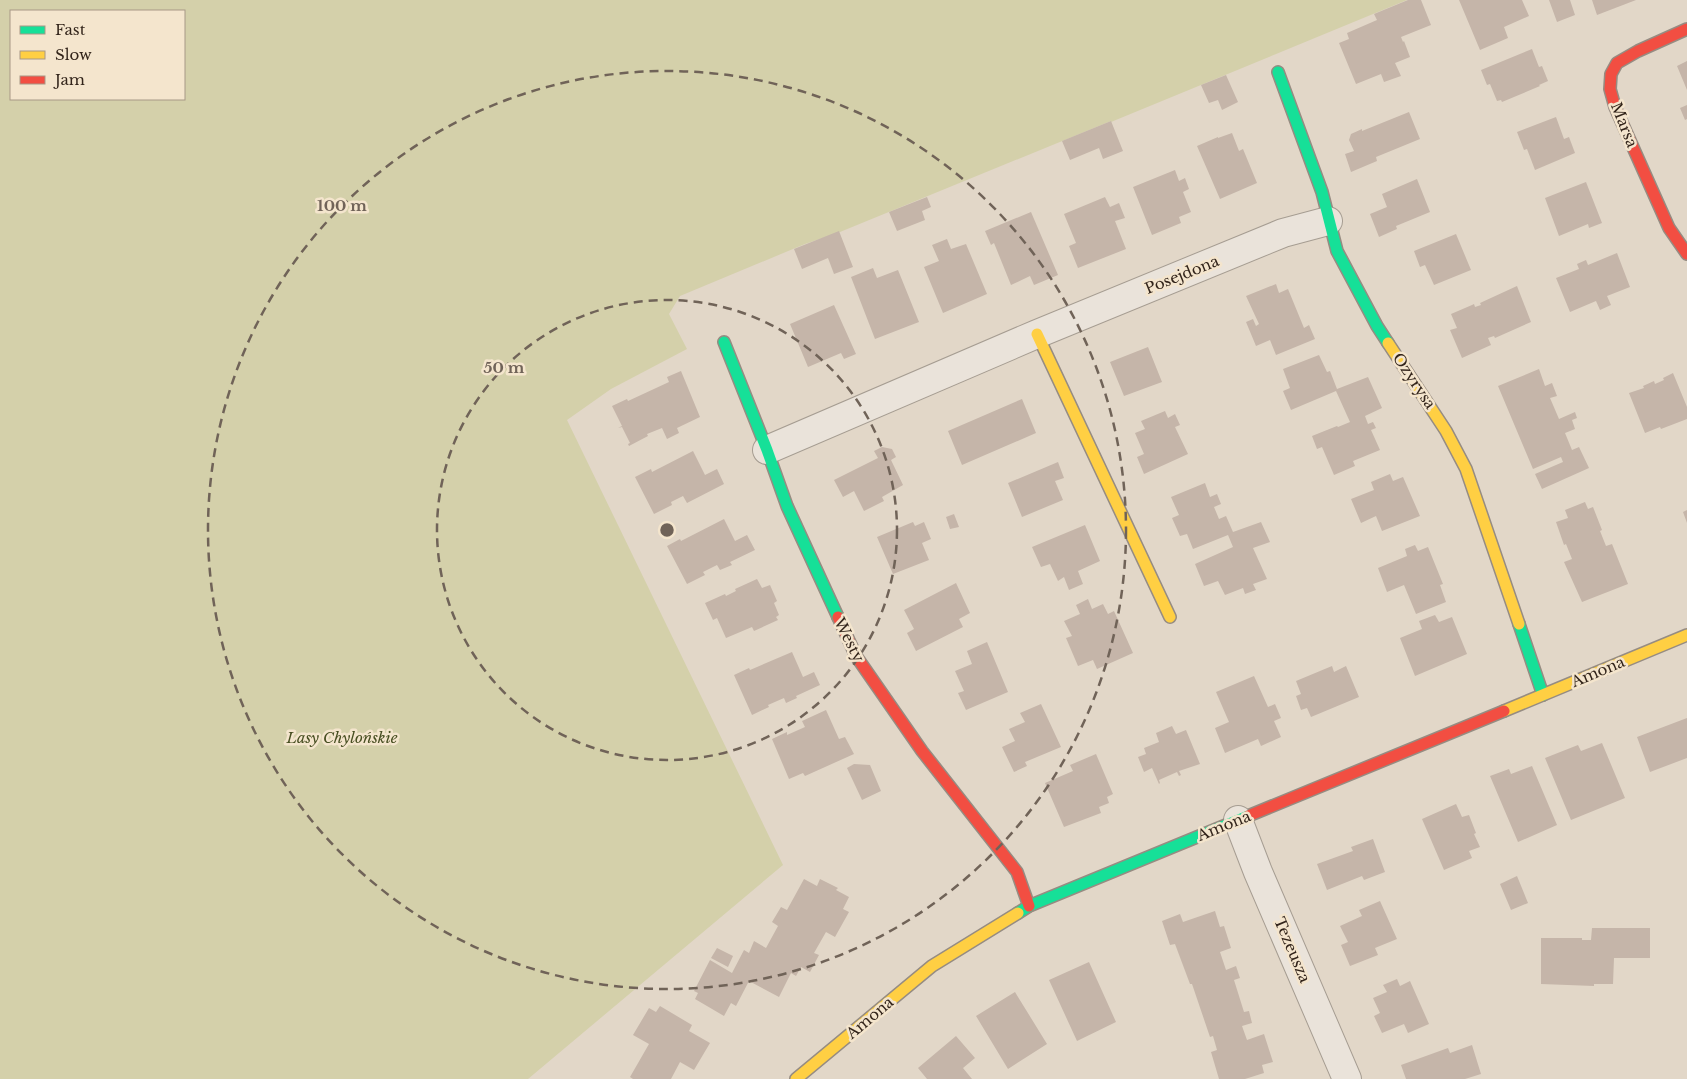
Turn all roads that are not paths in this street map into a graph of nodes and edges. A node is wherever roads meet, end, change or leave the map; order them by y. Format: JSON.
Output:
{"nodes":[{"id":1,"x":1687,"y":29,"type":"edge"},
{"id":2,"x":1278,"y":72,"type":"dead end"},
{"id":3,"x":1328,"y":221,"type":"junction"},
{"id":4,"x":1687,"y":254,"type":"edge"},
{"id":5,"x":1037,"y":334,"type":"junction"},
{"id":6,"x":724,"y":342,"type":"dead end"},
{"id":7,"x":767,"y":450,"type":"junction"},
{"id":8,"x":1170,"y":617,"type":"dead end"},
{"id":9,"x":1687,"y":635,"type":"edge"},
{"id":10,"x":1543,"y":695,"type":"junction"},
{"id":11,"x":1238,"y":820,"type":"junction"},
{"id":12,"x":1029,"y":906,"type":"junction"},
{"id":13,"x":796,"y":1079,"type":"edge"},
{"id":14,"x":1347,"y":1079,"type":"edge"}],
"edges":[{"from":1,"to":4,"type":"street","name":"Marsa"},
{"from":2,"to":3,"type":"street","name":"Ozyrysa"},
{"from":3,"to":5,"type":"street","name":"Posejdona"},
{"from":3,"to":10,"type":"street","name":"Ozyrysa"},
{"from":5,"to":7,"type":"street","name":"Posejdona"},
{"from":5,"to":8,"type":"street"},
{"from":6,"to":7,"type":"street","name":"Westy"},
{"from":7,"to":12,"type":"street","name":"Westy"},
{"from":9,"to":10,"type":"street","name":"Amona"},
{"from":10,"to":11,"type":"street","name":"Amona"},
{"from":11,"to":12,"type":"street","name":"Amona"},
{"from":11,"to":14,"type":"street","name":"Tezeusza"},
{"from":12,"to":13,"type":"street","name":"Amona"}]}
